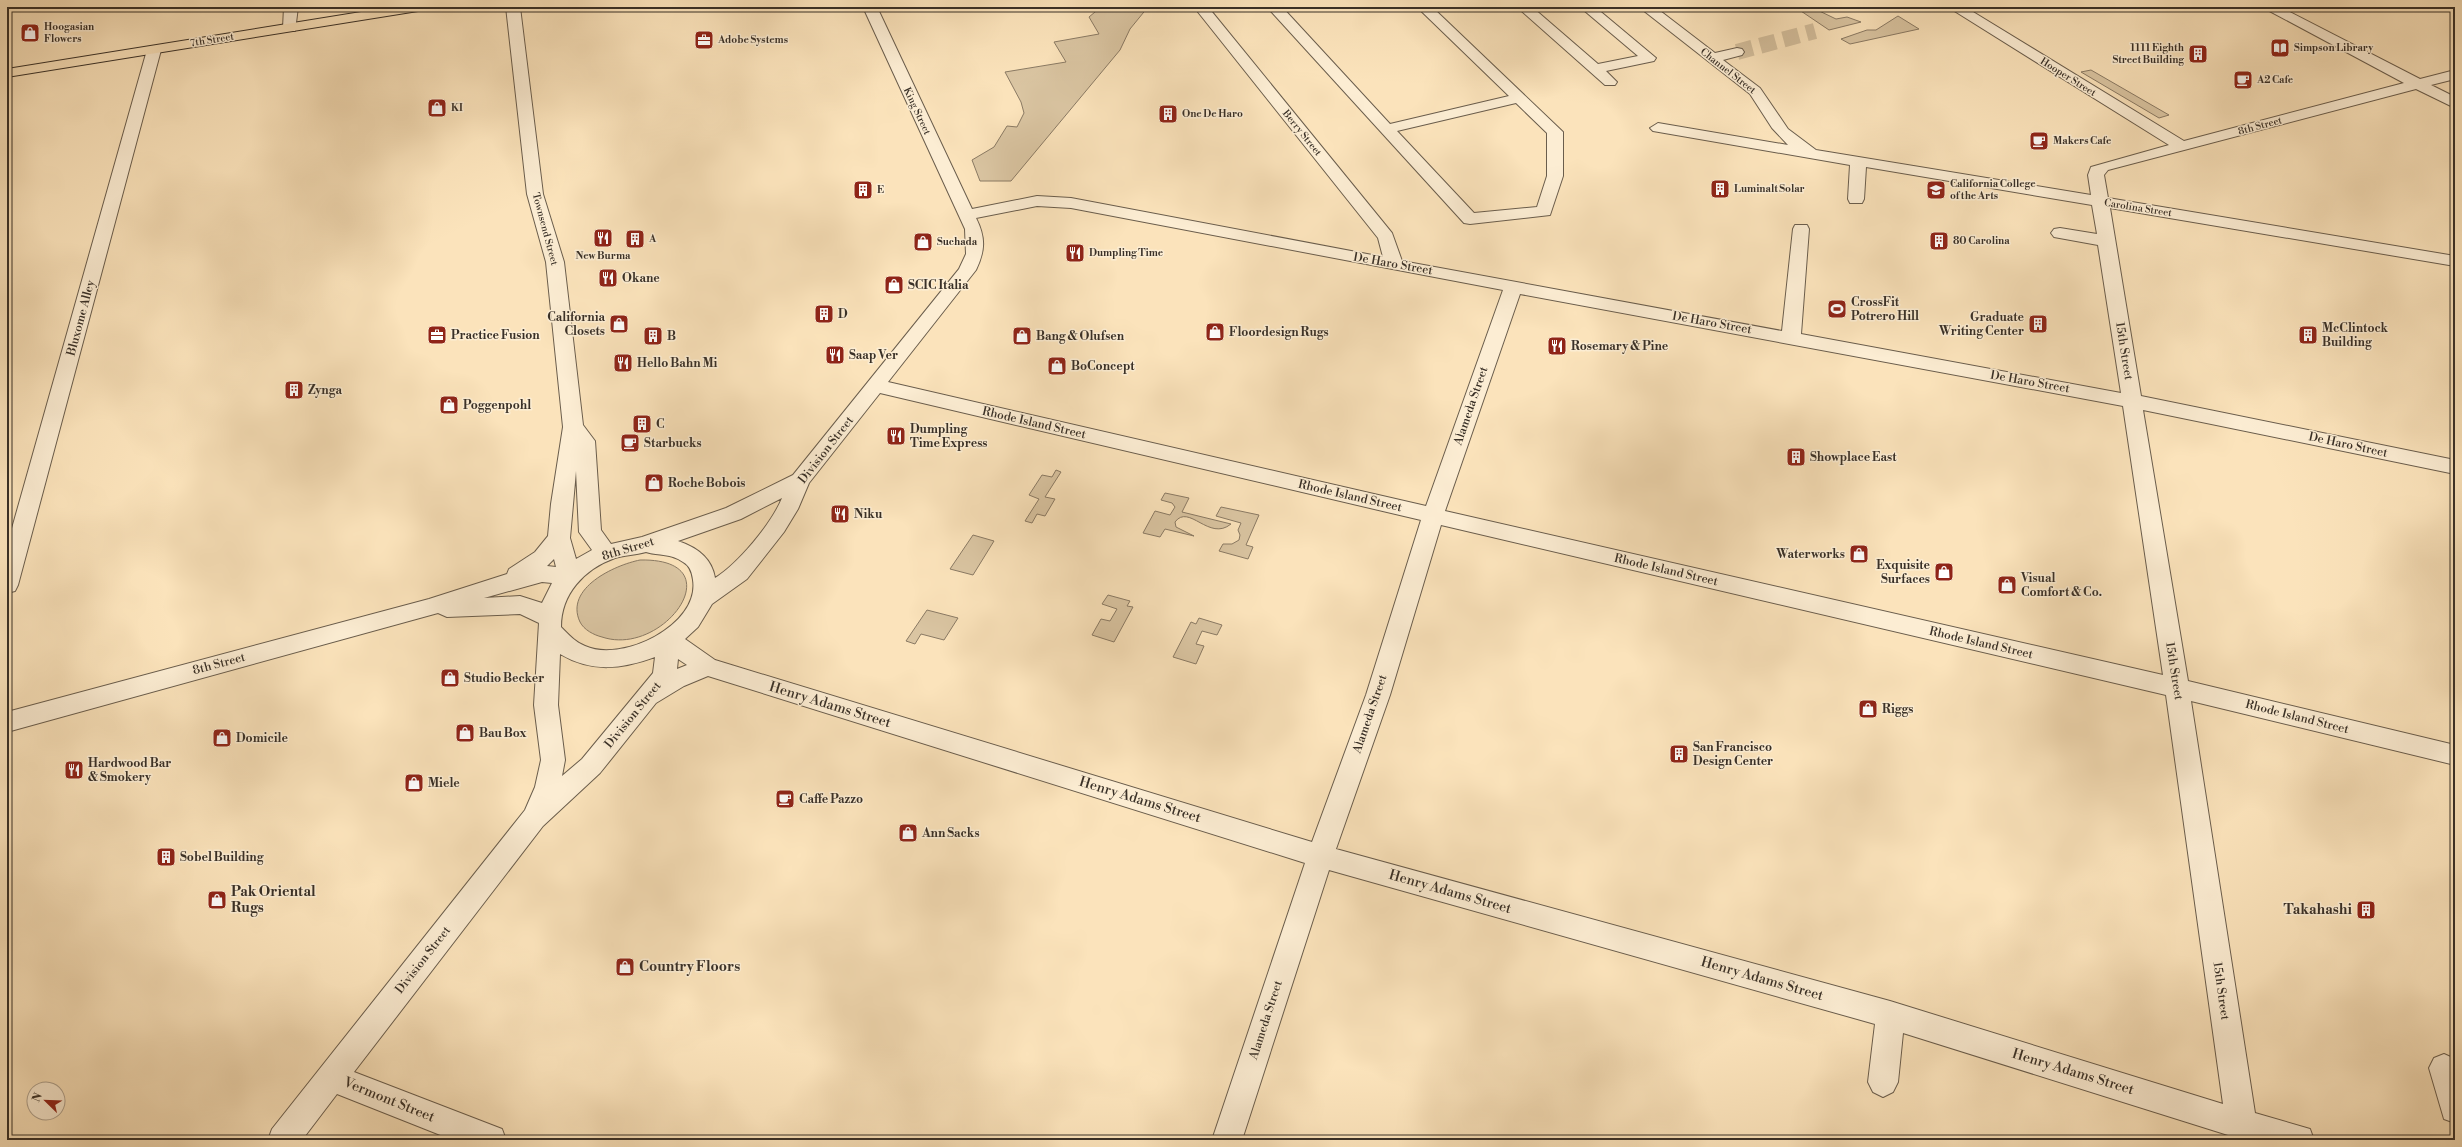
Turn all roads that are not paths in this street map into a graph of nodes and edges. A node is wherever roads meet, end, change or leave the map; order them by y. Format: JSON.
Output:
{"nodes":[{"id":1,"x":291,"y":7,"type":"edge"},
{"id":2,"x":418,"y":7,"type":"edge"},
{"id":3,"x":513,"y":7,"type":"edge"},
{"id":4,"x":870,"y":7,"type":"edge"},
{"id":5,"x":1201,"y":7,"type":"edge"},
{"id":6,"x":1274,"y":7,"type":"edge"},
{"id":7,"x":1424,"y":7,"type":"edge"},
{"id":8,"x":1524,"y":7,"type":"edge"},
{"id":9,"x":1587,"y":7,"type":"edge"},
{"id":10,"x":1646,"y":7,"type":"edge"},
{"id":11,"x":1955,"y":7,"type":"edge"},
{"id":12,"x":2269,"y":7,"type":"edge"},
{"id":13,"x":290,"y":28,"type":"junction"},
{"id":14,"x":154,"y":50,"type":"junction"},
{"id":15,"x":1738,"y":52,"type":"tunnel mouth"},
{"id":16,"x":1712,"y":58,"type":"junction"},
{"id":17,"x":1595,"y":69,"type":"junction"},
{"id":18,"x":7,"y":73,"type":"edge"},
{"id":19,"x":2455,"y":74,"type":"edge"},
{"id":20,"x":1610,"y":82,"type":"dead end"},
{"id":21,"x":2420,"y":85,"type":"junction"},
{"id":22,"x":1519,"y":98,"type":"junction"},
{"id":23,"x":2455,"y":103,"type":"edge"},
{"id":24,"x":1658,"y":128,"type":"dead end"},
{"id":25,"x":1387,"y":129,"type":"junction"},
{"id":26,"x":2182,"y":146,"type":"junction"},
{"id":27,"x":1820,"y":156,"type":"junction"},
{"id":28,"x":1858,"y":162,"type":"junction"},
{"id":29,"x":1856,"y":199,"type":"dead end"},
{"id":30,"x":2101,"y":202,"type":"junction"},
{"id":31,"x":967,"y":215,"type":"junction"},
{"id":32,"x":1801,"y":229,"type":"dead end"},
{"id":33,"x":2060,"y":233,"type":"dead end"},
{"id":34,"x":2107,"y":241,"type":"junction"},
{"id":35,"x":2455,"y":261,"type":"edge"},
{"id":36,"x":1394,"y":264,"type":"junction"},
{"id":37,"x":1514,"y":287,"type":"junction"},
{"id":38,"x":1791,"y":338,"type":"junction"},
{"id":39,"x":876,"y":386,"type":"junction"},
{"id":40,"x":2132,"y":401,"type":"junction"},
{"id":41,"x":573,"y":427,"type":"junction"},
{"id":42,"x":2455,"y":466,"type":"edge"},
{"id":43,"x":800,"y":480,"type":"junction"},
{"id":44,"x":1433,"y":516,"type":"junction"},
{"id":45,"x":559,"y":538,"type":"junction"},
{"id":46,"x":643,"y":545,"type":"junction"},
{"id":47,"x":606,"y":554,"type":"junction"},
{"id":48,"x":570,"y":576,"type":"junction"},
{"id":49,"x":507,"y":582,"type":"junction"},
{"id":50,"x":7,"y":585,"type":"edge"},
{"id":51,"x":704,"y":598,"type":"junction"},
{"id":52,"x":430,"y":607,"type":"junction"},
{"id":53,"x":550,"y":624,"type":"junction"},
{"id":54,"x":669,"y":640,"type":"junction"},
{"id":55,"x":707,"y":667,"type":"junction"},
{"id":56,"x":2177,"y":688,"type":"junction"},
{"id":57,"x":643,"y":702,"type":"junction"},
{"id":58,"x":7,"y":722,"type":"edge"},
{"id":59,"x":2455,"y":755,"type":"edge"},
{"id":60,"x":534,"y":818,"type":"junction"},
{"id":61,"x":1320,"y":856,"type":"junction"},
{"id":62,"x":1890,"y":1015,"type":"junction"},
{"id":63,"x":2444,"y":1068,"type":"dead end"},
{"id":64,"x":332,"y":1078,"type":"junction"},
{"id":65,"x":1883,"y":1082,"type":"dead end"},
{"id":66,"x":2455,"y":1108,"type":"edge"},
{"id":67,"x":2242,"y":1132,"type":"edge"},
{"id":68,"x":283,"y":1140,"type":"edge"},
{"id":69,"x":490,"y":1140,"type":"edge"},
{"id":70,"x":1227,"y":1140,"type":"edge"},
{"id":71,"x":2299,"y":1140,"type":"edge"}],
"edges":[{"from":1,"to":13,"type":"street"},
{"from":2,"to":13,"type":"main road","name":"7th Street"},
{"from":3,"to":41,"type":"street","name":"Townsend Street"},
{"from":4,"to":31,"type":"street","name":"King Street"},
{"from":5,"to":36,"type":"street","name":"Berry Street"},
{"from":6,"to":25,"type":"street"},
{"from":7,"to":22,"type":"street"},
{"from":8,"to":17,"type":"street"},
{"from":9,"to":17,"type":"street"},
{"from":10,"to":16,"type":"street","name":"Channel Street"},
{"from":11,"to":26,"type":"street","name":"Hooper Street"},
{"from":12,"to":21,"type":"street"},
{"from":13,"to":14,"type":"main road","name":"7th Street"},
{"from":14,"to":18,"type":"main road","name":"7th Street"},
{"from":14,"to":50,"type":"street","name":"Bluxome Alley"},
{"from":15,"to":16,"type":"street"},
{"from":16,"to":27,"type":"street","name":"Channel Street"},
{"from":17,"to":20,"type":"street"},
{"from":19,"to":21,"type":"street","name":"8th Street"},
{"from":21,"to":23,"type":"street"},
{"from":21,"to":26,"type":"street","name":"8th Street"},
{"from":22,"to":25,"type":"street"},
{"from":22,"to":25,"type":"street"},
{"from":24,"to":27,"type":"street","name":"Carolina Street"},
{"from":26,"to":30,"type":"street","name":"8th Street"},
{"from":27,"to":28,"type":"street","name":"Carolina Street"},
{"from":28,"to":29,"type":"street"},
{"from":28,"to":30,"type":"street","name":"Carolina Street"},
{"from":30,"to":34,"type":"street","name":"15th Street"},
{"from":30,"to":35,"type":"street","name":"Carolina Street"},
{"from":31,"to":36,"type":"street","name":"De Haro Street"},
{"from":31,"to":39,"type":"street","name":"Division Street"},
{"from":32,"to":38,"type":"street"},
{"from":33,"to":34,"type":"street"},
{"from":34,"to":40,"type":"street","name":"15th Street"},
{"from":36,"to":37,"type":"street","name":"De Haro Street"},
{"from":37,"to":38,"type":"street","name":"De Haro Street"},
{"from":37,"to":44,"type":"street","name":"Alameda Street"},
{"from":38,"to":40,"type":"street","name":"De Haro Street"},
{"from":39,"to":43,"type":"street","name":"Division Street"},
{"from":39,"to":44,"type":"street","name":"Rhode Island Street"},
{"from":40,"to":42,"type":"street","name":"De Haro Street"},
{"from":40,"to":56,"type":"street","name":"15th Street"},
{"from":41,"to":45,"type":"street","name":"Townsend Street"},
{"from":41,"to":47,"type":"street","name":"Townsend Street"},
{"from":43,"to":46,"type":"street","name":"8th Street"},
{"from":43,"to":51,"type":"street","name":"Division Street"},
{"from":44,"to":56,"type":"street","name":"Rhode Island Street"},
{"from":44,"to":61,"type":"street","name":"Alameda Street"},
{"from":45,"to":48,"type":"street","name":"Townsend Street"},
{"from":45,"to":49,"type":"street"},
{"from":46,"to":47,"type":"street","name":"8th Street"},
{"from":46,"to":51,"type":"street"},
{"from":47,"to":48,"type":"street","name":"8th Street"},
{"from":48,"to":49,"type":"street","name":"8th Street"},
{"from":48,"to":53,"type":"street"},
{"from":49,"to":52,"type":"street","name":"8th Street"},
{"from":51,"to":54,"type":"street","name":"Division Street"},
{"from":52,"to":53,"type":"street","name":"8th Street"},
{"from":52,"to":58,"type":"street","name":"8th Street"},
{"from":53,"to":54,"type":"street"},
{"from":53,"to":60,"type":"street"},
{"from":54,"to":55,"type":"street","name":"Henry Adams Street"},
{"from":54,"to":57,"type":"street","name":"Division Street"},
{"from":55,"to":57,"type":"street"},
{"from":55,"to":61,"type":"street","name":"Henry Adams Street"},
{"from":56,"to":59,"type":"street","name":"Rhode Island Street"},
{"from":56,"to":67,"type":"street","name":"15th Street"},
{"from":57,"to":60,"type":"street","name":"Division Street"},
{"from":60,"to":64,"type":"street","name":"Division Street"},
{"from":61,"to":62,"type":"street","name":"Henry Adams Street"},
{"from":61,"to":70,"type":"street","name":"Alameda Street"},
{"from":62,"to":65,"type":"street"},
{"from":62,"to":67,"type":"street","name":"Henry Adams Street"},
{"from":63,"to":66,"type":"street"},
{"from":64,"to":68,"type":"street","name":"Division Street"},
{"from":64,"to":69,"type":"street","name":"Vermont Street"},
{"from":67,"to":71,"type":"street","name":"Henry Adams Street"}]}
